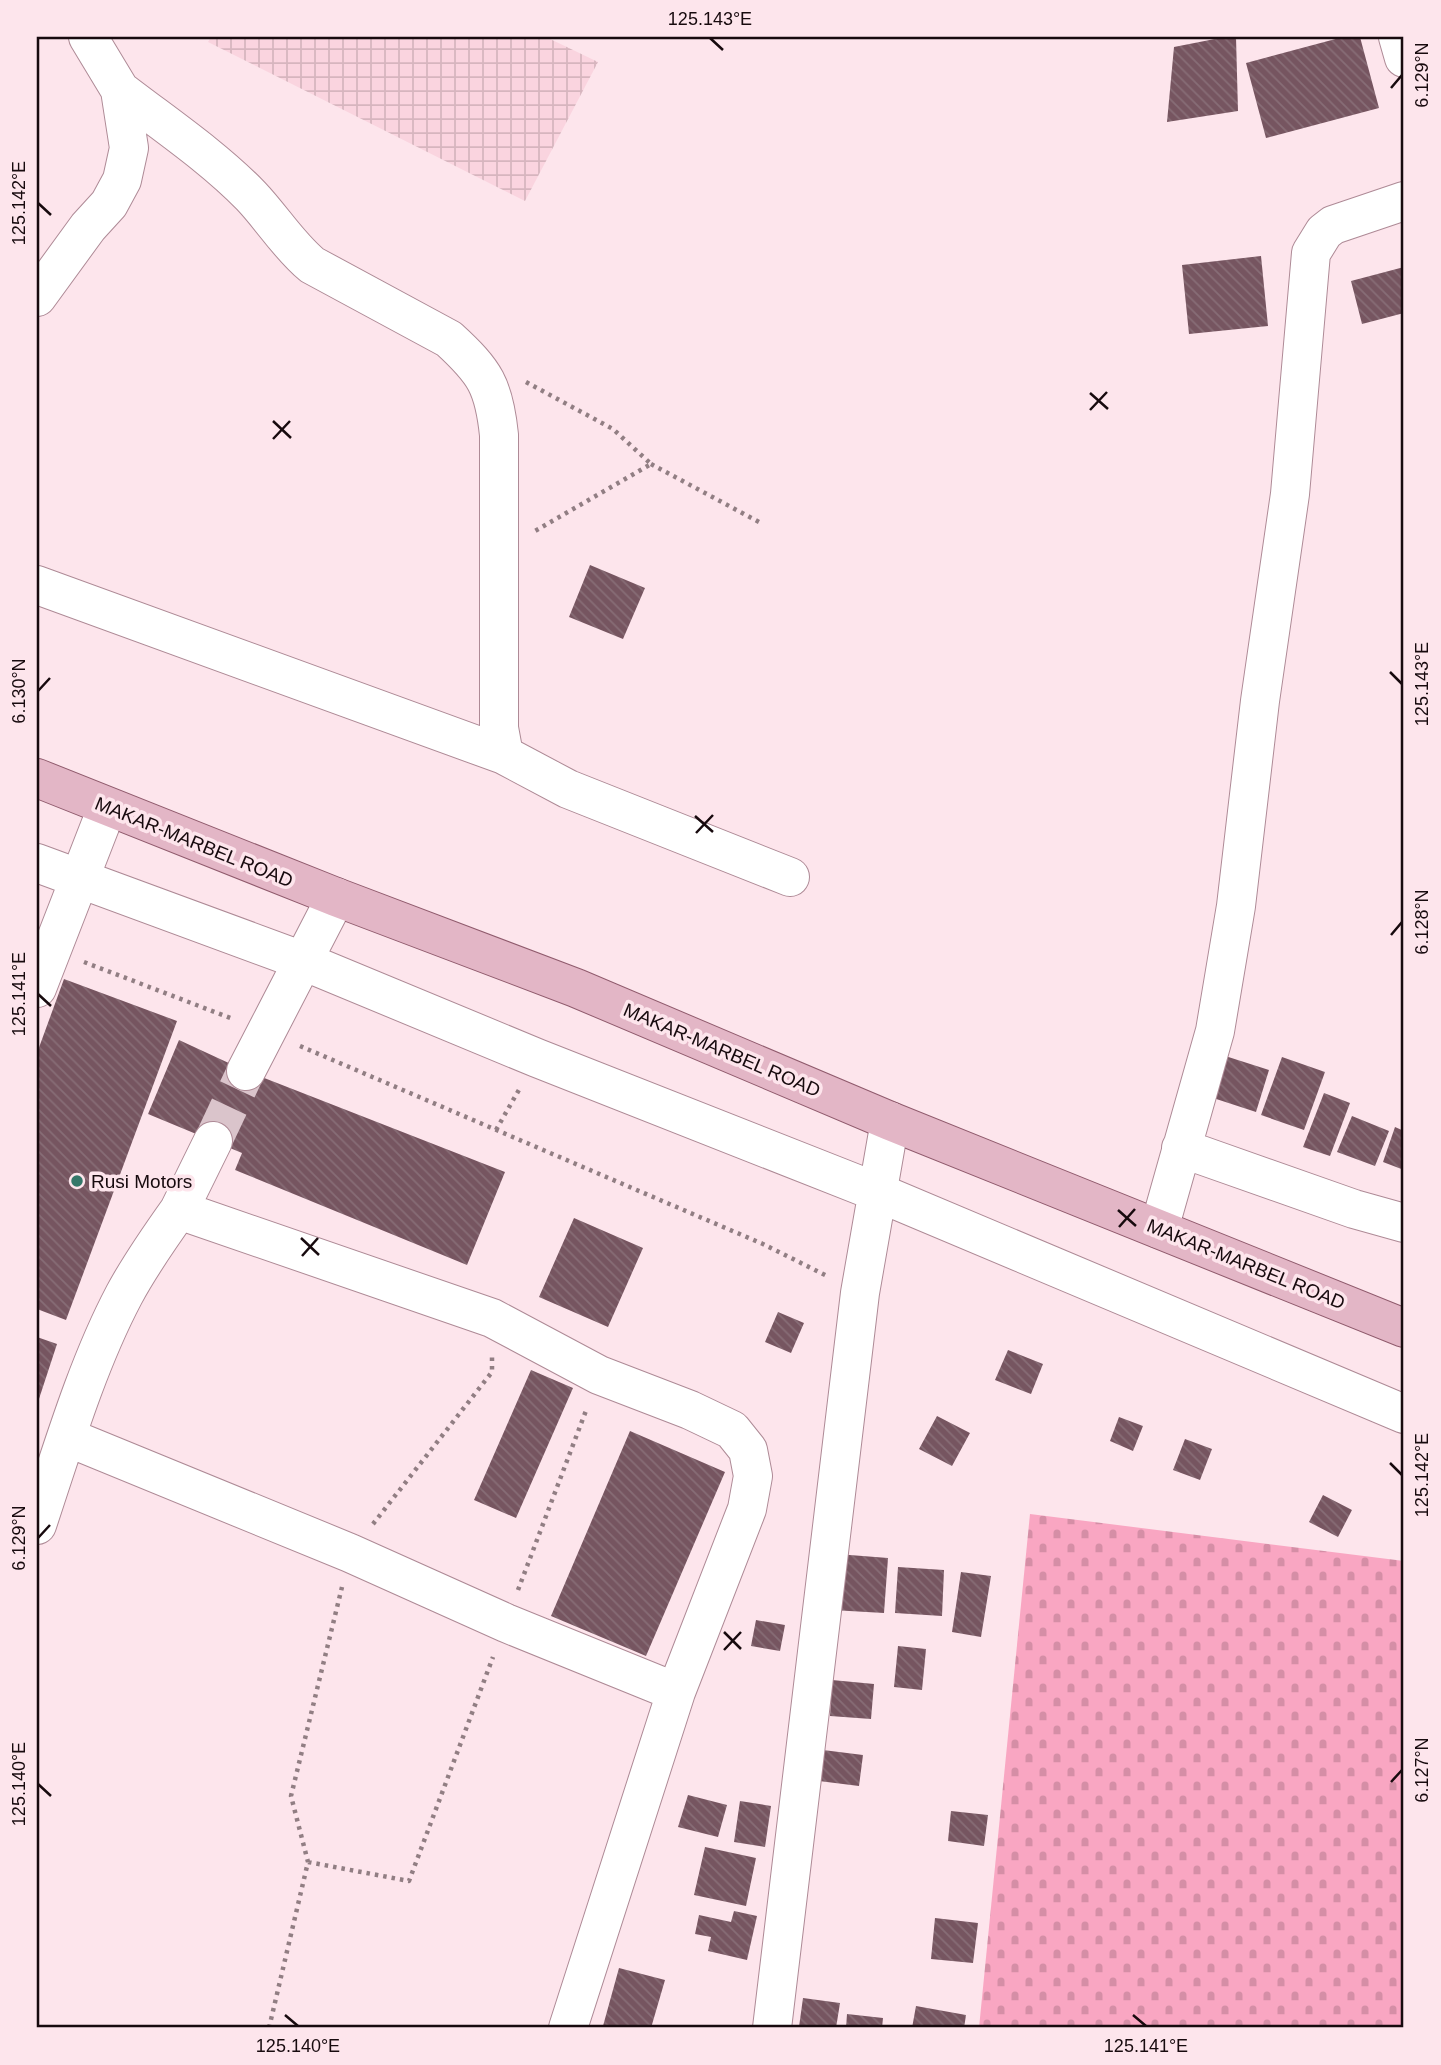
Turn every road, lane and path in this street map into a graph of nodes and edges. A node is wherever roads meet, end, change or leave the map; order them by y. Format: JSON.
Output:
{"nodes":[{"id":1,"x":88,"y":37,"type":"edge"},
{"id":2,"x":1398,"y":37,"type":"edge"},
{"id":3,"x":1404,"y":58,"type":"edge"},
{"id":4,"x":120,"y":90,"type":"junction"},
{"id":5,"x":1404,"y":201,"type":"edge"},
{"id":6,"x":37,"y":297,"type":"edge"},
{"id":7,"x":519,"y":378,"type":"dead end"},
{"id":8,"x":652,"y":464,"type":"junction"},
{"id":9,"x":759,"y":522,"type":"dead end"},
{"id":10,"x":498,"y":552,"type":"junction"},
{"id":11,"x":37,"y":584,"type":"edge"},
{"id":12,"x":504,"y":755,"type":"junction"},
{"id":13,"x":37,"y":778,"type":"edge"},
{"id":14,"x":107,"y":808,"type":"junction"},
{"id":15,"x":37,"y":863,"type":"edge"},
{"id":16,"x":790,"y":877,"type":"dead end"},
{"id":17,"x":79,"y":880,"type":"junction"},
{"id":18,"x":336,"y":897,"type":"junction"},
{"id":19,"x":51,"y":950,"type":"junction"},
{"id":20,"x":303,"y":961,"type":"junction"},
{"id":21,"x":37,"y":988,"type":"edge"},
{"id":22,"x":267,"y":1032,"type":"junction"},
{"id":23,"x":246,"y":1071,"type":"tunnel mouth"},
{"id":24,"x":890,"y":1121,"type":"junction"},
{"id":25,"x":213,"y":1141,"type":"tunnel mouth"},
{"id":26,"x":1181,"y":1149,"type":"junction"},
{"id":27,"x":877,"y":1192,"type":"junction"},
{"id":28,"x":179,"y":1210,"type":"junction"},
{"id":29,"x":1404,"y":1223,"type":"edge"},
{"id":30,"x":1159,"y":1229,"type":"junction"},
{"id":31,"x":860,"y":1293,"type":"junction"},
{"id":32,"x":492,"y":1318,"type":"junction"},
{"id":33,"x":1404,"y":1328,"type":"edge"},
{"id":34,"x":599,"y":1375,"type":"junction"},
{"id":35,"x":1404,"y":1414,"type":"edge"},
{"id":36,"x":67,"y":1437,"type":"junction"},
{"id":37,"x":37,"y":1525,"type":"edge"},
{"id":38,"x":350,"y":1553,"type":"junction"},
{"id":39,"x":506,"y":1623,"type":"junction"},
{"id":40,"x":676,"y":1692,"type":"junction"},
{"id":41,"x":308,"y":1862,"type":"junction"},
{"id":42,"x":269,"y":2028,"type":"edge"},
{"id":43,"x":568,"y":2028,"type":"edge"},
{"id":44,"x":772,"y":2028,"type":"edge"}],
"edges":[{"from":1,"to":4,"type":"street"},
{"from":2,"to":3,"type":"street"},
{"from":4,"to":6,"type":"street"},
{"from":4,"to":10,"type":"street"},
{"from":5,"to":26,"type":"street"},
{"from":7,"to":8,"type":"path"},
{"from":8,"to":9,"type":"path"},
{"from":8,"to":10,"type":"path"},
{"from":10,"to":12,"type":"street"},
{"from":11,"to":12,"type":"street"},
{"from":12,"to":16,"type":"street"},
{"from":13,"to":14,"type":"main road","name":"MAKAR-MARBEL ROAD"},
{"from":14,"to":17,"type":"street"},
{"from":14,"to":18,"type":"main road","name":"MAKAR-MARBEL ROAD"},
{"from":15,"to":17,"type":"street"},
{"from":17,"to":19,"type":"street"},
{"from":17,"to":20,"type":"street"},
{"from":18,"to":20,"type":"street"},
{"from":18,"to":24,"type":"main road","name":"MAKAR-MARBEL ROAD"},
{"from":19,"to":21,"type":"street"},
{"from":19,"to":22,"type":"path"},
{"from":20,"to":22,"type":"street"},
{"from":20,"to":27,"type":"street"},
{"from":22,"to":23,"type":"street"},
{"from":22,"to":31,"type":"path"},
{"from":24,"to":27,"type":"street"},
{"from":24,"to":30,"type":"main road","name":"MAKAR-MARBEL ROAD"},
{"from":25,"to":28,"type":"street"},
{"from":26,"to":29,"type":"street"},
{"from":26,"to":30,"type":"street"},
{"from":27,"to":31,"type":"street"},
{"from":27,"to":35,"type":"street"},
{"from":28,"to":32,"type":"street"},
{"from":28,"to":36,"type":"street"},
{"from":30,"to":33,"type":"main road","name":"MAKAR-MARBEL ROAD"},
{"from":31,"to":44,"type":"street"},
{"from":32,"to":34,"type":"street"},
{"from":32,"to":38,"type":"path"},
{"from":34,"to":39,"type":"path"},
{"from":34,"to":40,"type":"street"},
{"from":36,"to":37,"type":"street"},
{"from":36,"to":38,"type":"street"},
{"from":38,"to":39,"type":"street"},
{"from":38,"to":41,"type":"path"},
{"from":39,"to":40,"type":"street"},
{"from":39,"to":41,"type":"path"},
{"from":40,"to":43,"type":"street"},
{"from":41,"to":42,"type":"path"}]}
